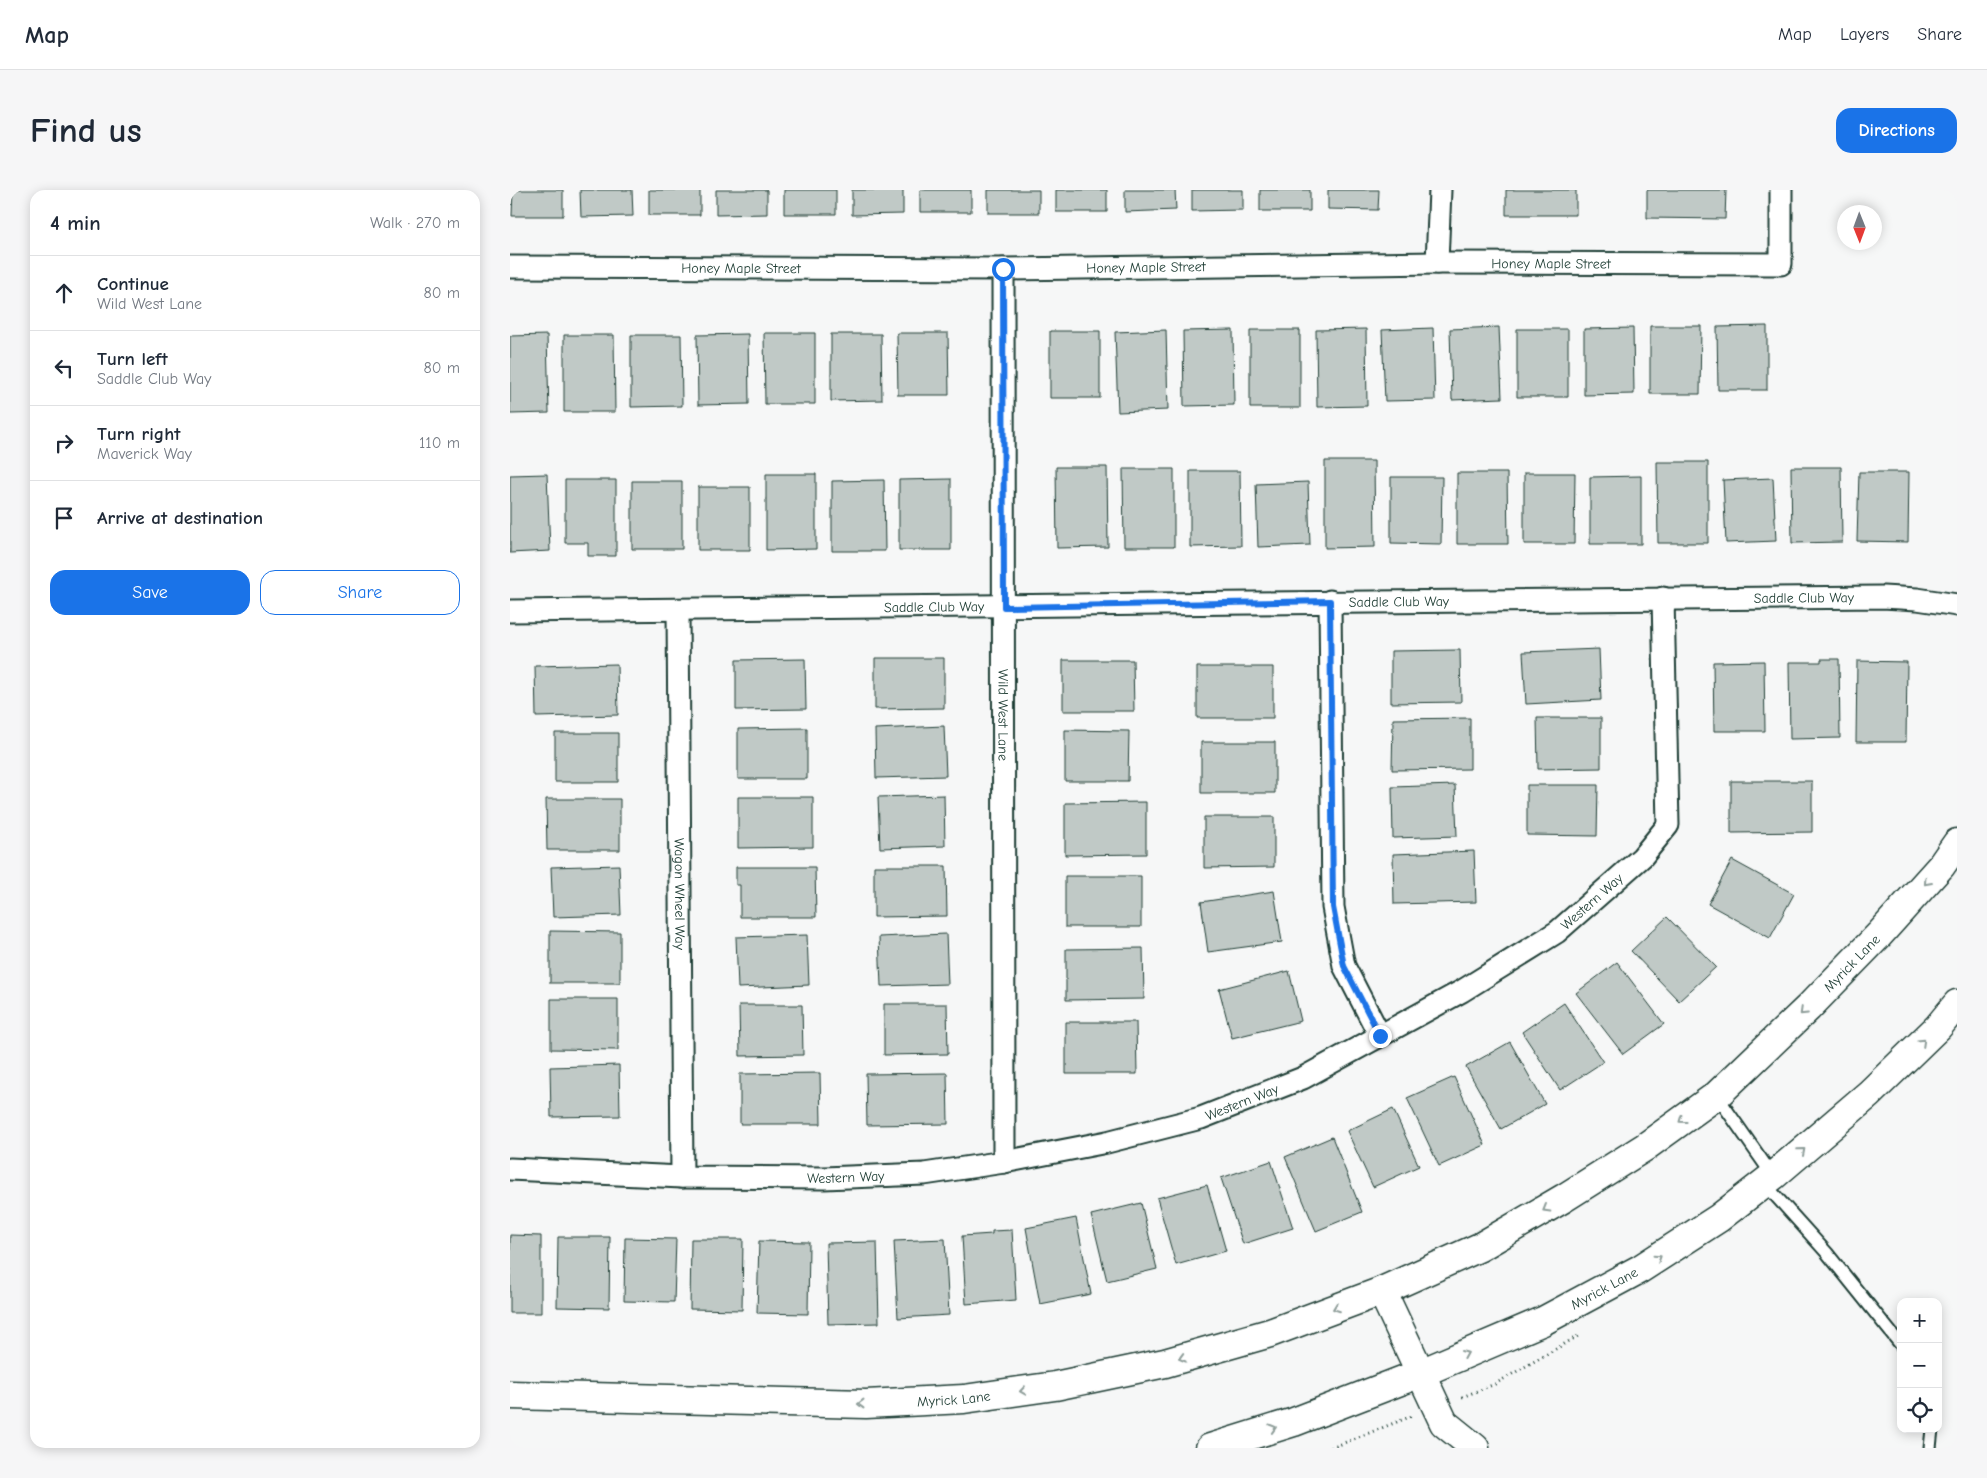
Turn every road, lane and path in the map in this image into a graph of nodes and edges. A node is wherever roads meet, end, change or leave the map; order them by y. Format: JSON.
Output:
{"nodes":[{"id":1,"x":1440,"y":190,"type":"edge"},
{"id":2,"x":1781,"y":190,"type":"edge"},
{"id":3,"x":1437,"y":264,"type":"junction"},
{"id":4,"x":510,"y":267,"type":"edge"},
{"id":5,"x":1003,"y":269,"type":"junction"},
{"id":6,"x":1663,"y":598,"type":"junction"},
{"id":7,"x":1330,"y":601,"type":"junction"},
{"id":8,"x":1957,"y":605,"type":"edge"},
{"id":9,"x":1004,"y":607,"type":"junction"},
{"id":10,"x":678,"y":610,"type":"junction"},
{"id":11,"x":510,"y":611,"type":"edge"},
{"id":12,"x":1957,"y":843,"type":"edge"},
{"id":13,"x":1957,"y":1004,"type":"edge"},
{"id":14,"x":1380,"y":1036,"type":"junction"},
{"id":15,"x":1717,"y":1095,"type":"junction"},
{"id":16,"x":1004,"y":1162,"type":"junction"},
{"id":17,"x":510,"y":1169,"type":"edge"},
{"id":18,"x":682,"y":1177,"type":"junction"},
{"id":19,"x":1768,"y":1180,"type":"junction"},
{"id":20,"x":1382,"y":1291,"type":"junction"},
{"id":21,"x":1899,"y":1343,"type":"edge"},
{"id":22,"x":1421,"y":1373,"type":"junction"},
{"id":23,"x":510,"y":1395,"type":"edge"},
{"id":24,"x":1444,"y":1423,"type":"junction"},
{"id":25,"x":1932,"y":1433,"type":"edge"},
{"id":26,"x":1210,"y":1448,"type":"edge"},
{"id":27,"x":1454,"y":1448,"type":"edge"},
{"id":28,"x":1474,"y":1448,"type":"edge"},
{"id":29,"x":1930,"y":1448,"type":"edge"}],
"edges":[{"from":1,"to":3,"type":"street"},
{"from":2,"to":3,"type":"street","name":"Honey Maple Street"},
{"from":3,"to":5,"type":"street","name":"Honey Maple Street"},
{"from":4,"to":5,"type":"street","name":"Honey Maple Street"},
{"from":5,"to":9,"type":"street","name":"Wild West Lane"},
{"from":6,"to":7,"type":"street","name":"Saddle Club Way"},
{"from":6,"to":8,"type":"street","name":"Saddle Club Way"},
{"from":6,"to":14,"type":"street","name":"Western Way"},
{"from":7,"to":9,"type":"street","name":"Saddle Club Way"},
{"from":7,"to":14,"type":"street"},
{"from":9,"to":10,"type":"street","name":"Saddle Club Way"},
{"from":9,"to":16,"type":"street","name":"Wild West Lane"},
{"from":10,"to":11,"type":"street","name":"Saddle Club Way"},
{"from":10,"to":18,"type":"street","name":"Wagon Wheel Way"},
{"from":12,"to":15,"type":"street","name":"Myrick Lane","one_way":true},
{"from":19,"to":13,"type":"street","name":"Myrick Lane","one_way":true},
{"from":14,"to":16,"type":"street","name":"Western Way"},
{"from":15,"to":19,"type":"lane"},
{"from":15,"to":20,"type":"street","name":"Myrick Lane","one_way":true},
{"from":16,"to":18,"type":"street","name":"Western Way"},
{"from":17,"to":18,"type":"street","name":"Western Way"},
{"from":19,"to":21,"type":"lane"},
{"from":22,"to":19,"type":"street","name":"Myrick Lane","one_way":true},
{"from":20,"to":22,"type":"street"},
{"from":20,"to":23,"type":"street","name":"Myrick Lane","one_way":true},
{"from":22,"to":24,"type":"street"},
{"from":26,"to":22,"type":"street","name":"Myrick Lane","one_way":true},
{"from":24,"to":27,"type":"street"},
{"from":24,"to":28,"type":"street"},
{"from":25,"to":29,"type":"lane"}]}
